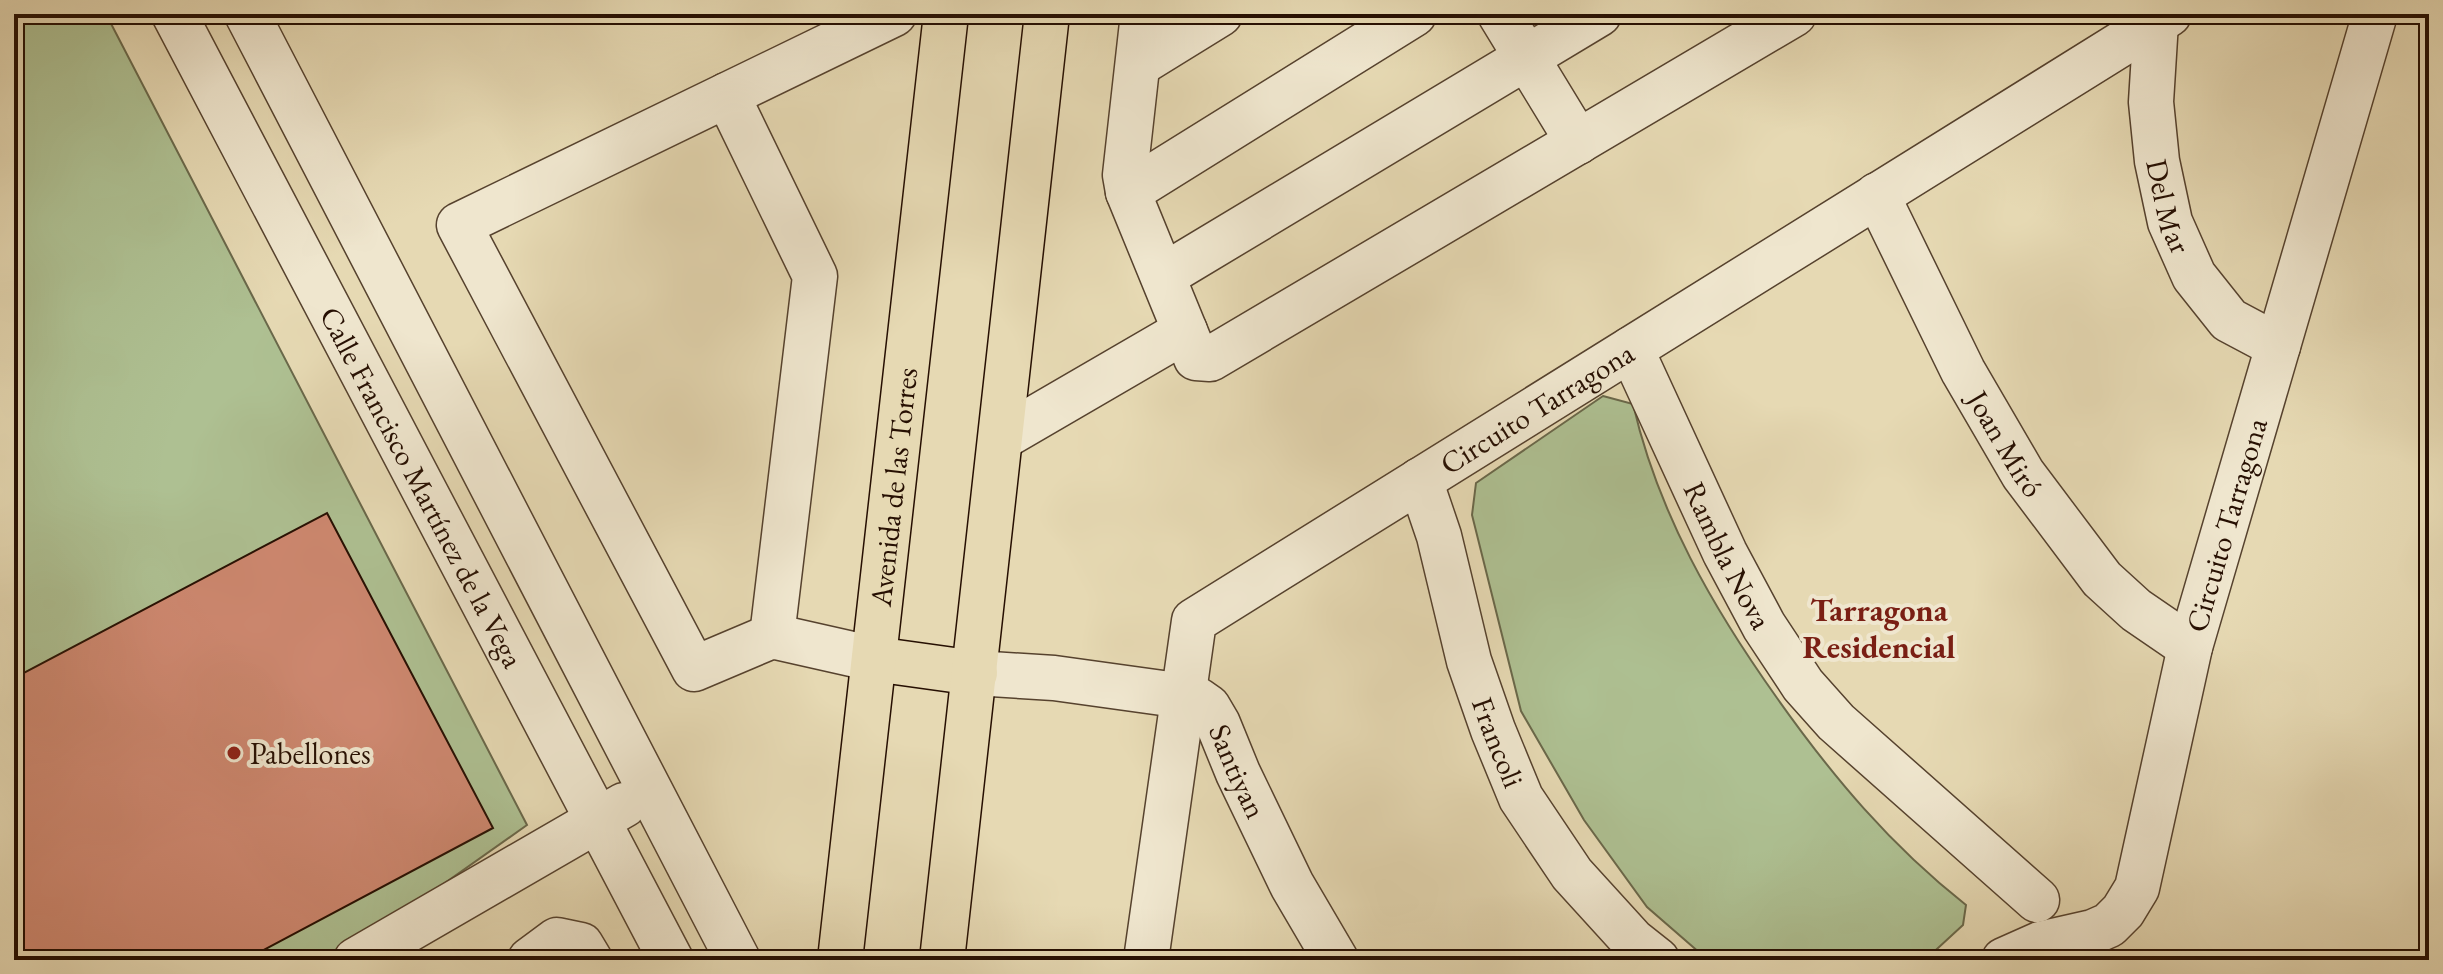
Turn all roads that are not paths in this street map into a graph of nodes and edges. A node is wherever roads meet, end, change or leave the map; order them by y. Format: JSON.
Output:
{"nodes":[{"id":1,"x":174,"y":14,"type":"edge"},
{"id":2,"x":247,"y":14,"type":"edge"},
{"id":3,"x":894,"y":14,"type":"edge"},
{"id":4,"x":946,"y":14,"type":"edge"},
{"id":5,"x":1047,"y":14,"type":"edge"},
{"id":6,"x":1143,"y":14,"type":"edge"},
{"id":7,"x":1220,"y":14,"type":"edge"},
{"id":8,"x":1414,"y":14,"type":"edge"},
{"id":9,"x":1500,"y":14,"type":"edge"},
{"id":10,"x":1599,"y":14,"type":"edge"},
{"id":11,"x":1794,"y":14,"type":"edge"},
{"id":12,"x":2375,"y":14,"type":"edge"},
{"id":13,"x":2162,"y":18,"type":"edge"},
{"id":14,"x":1527,"y":59,"type":"junction"},
{"id":15,"x":1139,"y":64,"type":"junction"},
{"id":16,"x":727,"y":95,"type":"junction"},
{"id":17,"x":1578,"y":142,"type":"junction"},
{"id":18,"x":1128,"y":192,"type":"junction"},
{"id":19,"x":1877,"y":195,"type":"junction"},
{"id":20,"x":1163,"y":276,"type":"junction"},
{"id":21,"x":1185,"y":331,"type":"junction"},
{"id":22,"x":2278,"y":346,"type":"junction"},
{"id":23,"x":1631,"y":349,"type":"junction"},
{"id":24,"x":1001,"y":438,"type":"junction"},
{"id":25,"x":1420,"y":480,"type":"junction"},
{"id":26,"x":772,"y":636,"type":"junction"},
{"id":27,"x":2190,"y":647,"type":"junction"},
{"id":28,"x":874,"y":659,"type":"junction"},
{"id":29,"x":975,"y":673,"type":"junction"},
{"id":30,"x":1184,"y":696,"type":"junction"},
{"id":31,"x":649,"y":791,"type":"junction"},
{"id":32,"x":597,"y":819,"type":"junction"},
{"id":33,"x":2037,"y":900,"type":"junction"},
{"id":34,"x":2099,"y":946,"type":"edge"},
{"id":35,"x":2031,"y":955,"type":"edge"},
{"id":36,"x":356,"y":960,"type":"edge"},
{"id":37,"x":530,"y":960,"type":"edge"},
{"id":38,"x":590,"y":960,"type":"edge"},
{"id":39,"x":671,"y":960,"type":"edge"},
{"id":40,"x":738,"y":960,"type":"edge"},
{"id":41,"x":840,"y":960,"type":"edge"},
{"id":42,"x":942,"y":960,"type":"edge"},
{"id":43,"x":1146,"y":960,"type":"edge"},
{"id":44,"x":1336,"y":960,"type":"edge"},
{"id":45,"x":1657,"y":960,"type":"edge"}],
"edges":[{"from":1,"to":32,"type":"street","name":"Calle Francisco Martínez de la Vega"},
{"from":2,"to":31,"type":"street","name":"Calle Francisco Martínez de la Vega"},
{"from":3,"to":16,"type":"street"},
{"from":4,"to":28,"type":"main road","name":"Avenida de las Torres"},
{"from":5,"to":24,"type":"main road"},
{"from":6,"to":15,"type":"street"},
{"from":7,"to":15,"type":"street"},
{"from":8,"to":18,"type":"street"},
{"from":9,"to":14,"type":"street"},
{"from":10,"to":14,"type":"street"},
{"from":11,"to":17,"type":"street"},
{"from":12,"to":22,"type":"street","name":"Circuito Tarragona"},
{"from":13,"to":19,"type":"street","name":"Circuito Tarragona"},
{"from":13,"to":22,"type":"street","name":"Del Mar"},
{"from":14,"to":17,"type":"street"},
{"from":14,"to":20,"type":"street"},
{"from":15,"to":18,"type":"street"},
{"from":16,"to":26,"type":"street"},
{"from":16,"to":26,"type":"street"},
{"from":17,"to":21,"type":"street"},
{"from":18,"to":20,"type":"street"},
{"from":19,"to":23,"type":"street","name":"Circuito Tarragona"},
{"from":19,"to":27,"type":"street","name":"Joan Miró"},
{"from":20,"to":21,"type":"street"},
{"from":21,"to":24,"type":"street"},
{"from":22,"to":27,"type":"street","name":"Circuito Tarragona"},
{"from":23,"to":25,"type":"street","name":"Circuito Tarragona"},
{"from":23,"to":33,"type":"street","name":"Rambla Nova"},
{"from":24,"to":29,"type":"main road"},
{"from":25,"to":30,"type":"street","name":"Circuito Tarragona"},
{"from":25,"to":45,"type":"street","name":"Francoli"},
{"from":26,"to":28,"type":"street"},
{"from":27,"to":34,"type":"street","name":"Circuito Tarragona"},
{"from":28,"to":29,"type":"main road"},
{"from":28,"to":41,"type":"main road","name":"Avenida de las Torres"},
{"from":29,"to":30,"type":"street","name":"Santiyan"},
{"from":29,"to":42,"type":"main road"},
{"from":30,"to":43,"type":"street","name":"Circuito Tarragona"},
{"from":30,"to":44,"type":"street","name":"Santiyan"},
{"from":31,"to":32,"type":"street"},
{"from":31,"to":40,"type":"street","name":"Calle Francisco Martínez de la Vega"},
{"from":32,"to":36,"type":"street"},
{"from":32,"to":39,"type":"street","name":"Calle Francisco Martínez de la Vega"},
{"from":33,"to":34,"type":"street","name":"Rambla Nova"},
{"from":33,"to":35,"type":"street"},
{"from":34,"to":35,"type":"street","name":"Circuito Tarragona"},
{"from":37,"to":38,"type":"street"}]}
